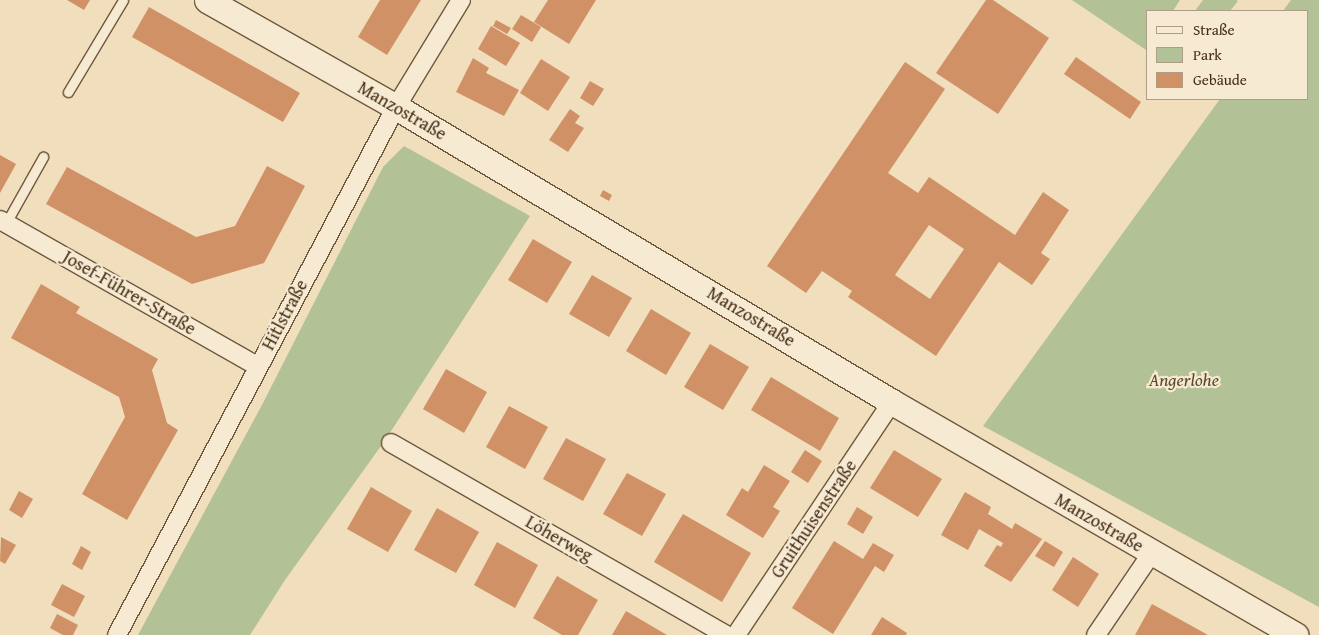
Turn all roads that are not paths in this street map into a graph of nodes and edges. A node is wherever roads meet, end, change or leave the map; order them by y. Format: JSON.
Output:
{"nodes":[{"id":1,"x":123,"y":0,"type":"edge"},
{"id":2,"x":207,"y":0,"type":"edge"},
{"id":3,"x":462,"y":0,"type":"edge"},
{"id":4,"x":68,"y":92,"type":"dead end"},
{"id":5,"x":396,"y":107,"type":"junction"},
{"id":6,"x":43,"y":157,"type":"dead end"},
{"id":7,"x":3,"y":221,"type":"edge"},
{"id":8,"x":257,"y":366,"type":"junction"},
{"id":9,"x":892,"y":402,"type":"junction"},
{"id":10,"x":391,"y":443,"type":"dead end"},
{"id":11,"x":1151,"y":554,"type":"junction"},
{"id":12,"x":117,"y":635,"type":"edge"},
{"id":13,"x":726,"y":635,"type":"edge"},
{"id":14,"x":736,"y":635,"type":"edge"},
{"id":15,"x":1096,"y":635,"type":"edge"},
{"id":16,"x":1295,"y":635,"type":"edge"}],
"edges":[{"from":1,"to":4,"type":"lane"},
{"from":2,"to":5,"type":"street","name":"Manzostraße"},
{"from":3,"to":5,"type":"street","name":"Hitlstraße"},
{"from":5,"to":8,"type":"street","name":"Hitlstraße"},
{"from":5,"to":9,"type":"street","name":"Manzostraße"},
{"from":6,"to":7,"type":"lane"},
{"from":7,"to":8,"type":"street","name":"Josef-Führer-Straße"},
{"from":8,"to":12,"type":"street","name":"Hitlstraße"},
{"from":9,"to":11,"type":"street","name":"Manzostraße"},
{"from":9,"to":14,"type":"street","name":"Gruithuisenstraße"},
{"from":10,"to":13,"type":"street","name":"Löherweg"},
{"from":11,"to":15,"type":"street"},
{"from":11,"to":16,"type":"street","name":"Manzostraße"}]}
